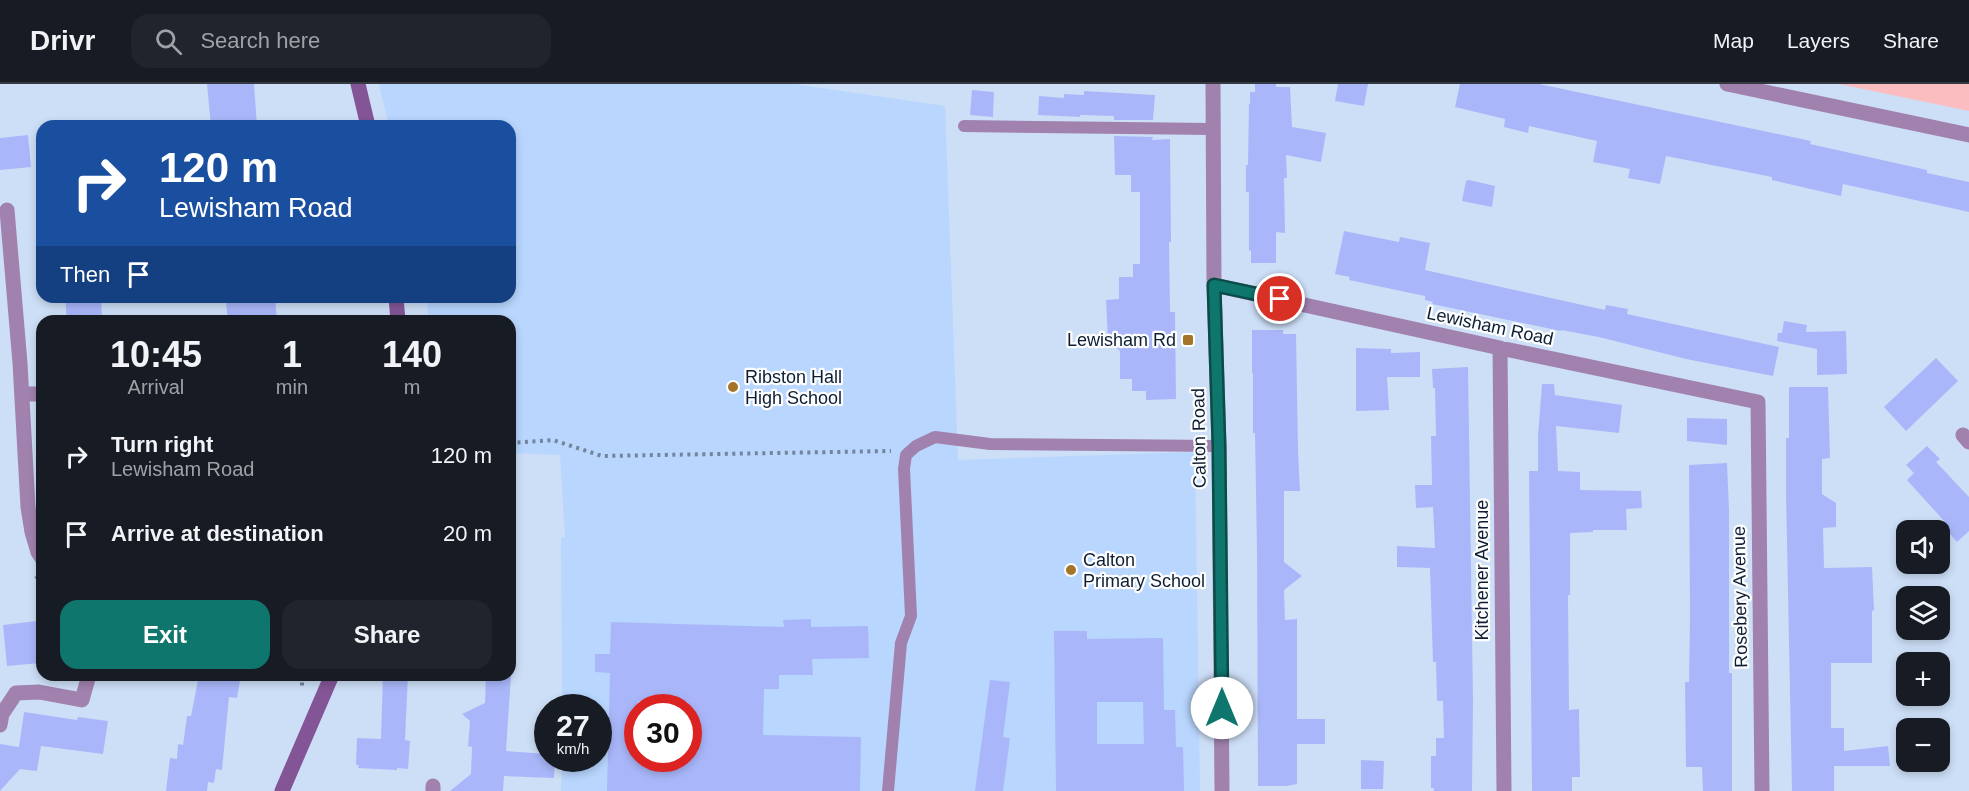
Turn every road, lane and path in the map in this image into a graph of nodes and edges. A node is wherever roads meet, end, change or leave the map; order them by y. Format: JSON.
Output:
{"nodes":[{"id":1,"x":358,"y":84,"type":"edge"},
{"id":2,"x":1213,"y":84,"type":"edge"},
{"id":3,"x":1727,"y":84,"type":"edge"},
{"id":4,"x":367,"y":120,"type":"edge"},
{"id":5,"x":964,"y":126,"type":"dead end"},
{"id":6,"x":1212,"y":129,"type":"junction"},
{"id":7,"x":1969,"y":135,"type":"edge"},
{"id":8,"x":8,"y":210,"type":"dead end"},
{"id":9,"x":1214,"y":285,"type":"junction"},
{"id":10,"x":1500,"y":348,"type":"junction"},
{"id":11,"x":22,"y":394,"type":"junction"},
{"id":12,"x":36,"y":394,"type":"edge"},
{"id":13,"x":1758,"y":402,"type":"joint"},
{"id":14,"x":516,"y":442,"type":"edge"},
{"id":15,"x":1219,"y":446,"type":"junction"},
{"id":16,"x":906,"y":454,"type":"junction"},
{"id":17,"x":36,"y":545,"type":"edge"},
{"id":18,"x":87,"y":681,"type":"edge"},
{"id":19,"x":329,"y":681,"type":"edge"},
{"id":20,"x":0,"y":725,"type":"edge"},
{"id":21,"x":282,"y":791,"type":"edge"},
{"id":22,"x":888,"y":791,"type":"edge"},
{"id":23,"x":1222,"y":791,"type":"edge"},
{"id":24,"x":1504,"y":791,"type":"edge"},
{"id":25,"x":1762,"y":791,"type":"edge"}],
"edges":[{"from":1,"to":4,"type":"main road"},
{"from":2,"to":6,"type":"street","name":"Calton Road"},
{"from":3,"to":7,"type":"street"},
{"from":5,"to":6,"type":"lane"},
{"from":6,"to":9,"type":"street","name":"Calton Road"},
{"from":8,"to":11,"type":"street"},
{"from":9,"to":10,"type":"street","name":"Lewisham Road"},
{"from":9,"to":15,"type":"street","name":"Calton Road"},
{"from":10,"to":13,"type":"street","name":"Lewisham Road"},
{"from":10,"to":24,"type":"street","name":"Kitchener Avenue"},
{"from":11,"to":12,"type":"street"},
{"from":11,"to":17,"type":"street"},
{"from":13,"to":25,"type":"street","name":"Rosebery Avenue"},
{"from":14,"to":16,"type":"path"},
{"from":15,"to":16,"type":"lane"},
{"from":15,"to":23,"type":"street","name":"Calton Road"},
{"from":16,"to":22,"type":"lane"},
{"from":18,"to":20,"type":"street"},
{"from":19,"to":21,"type":"main road"}]}
